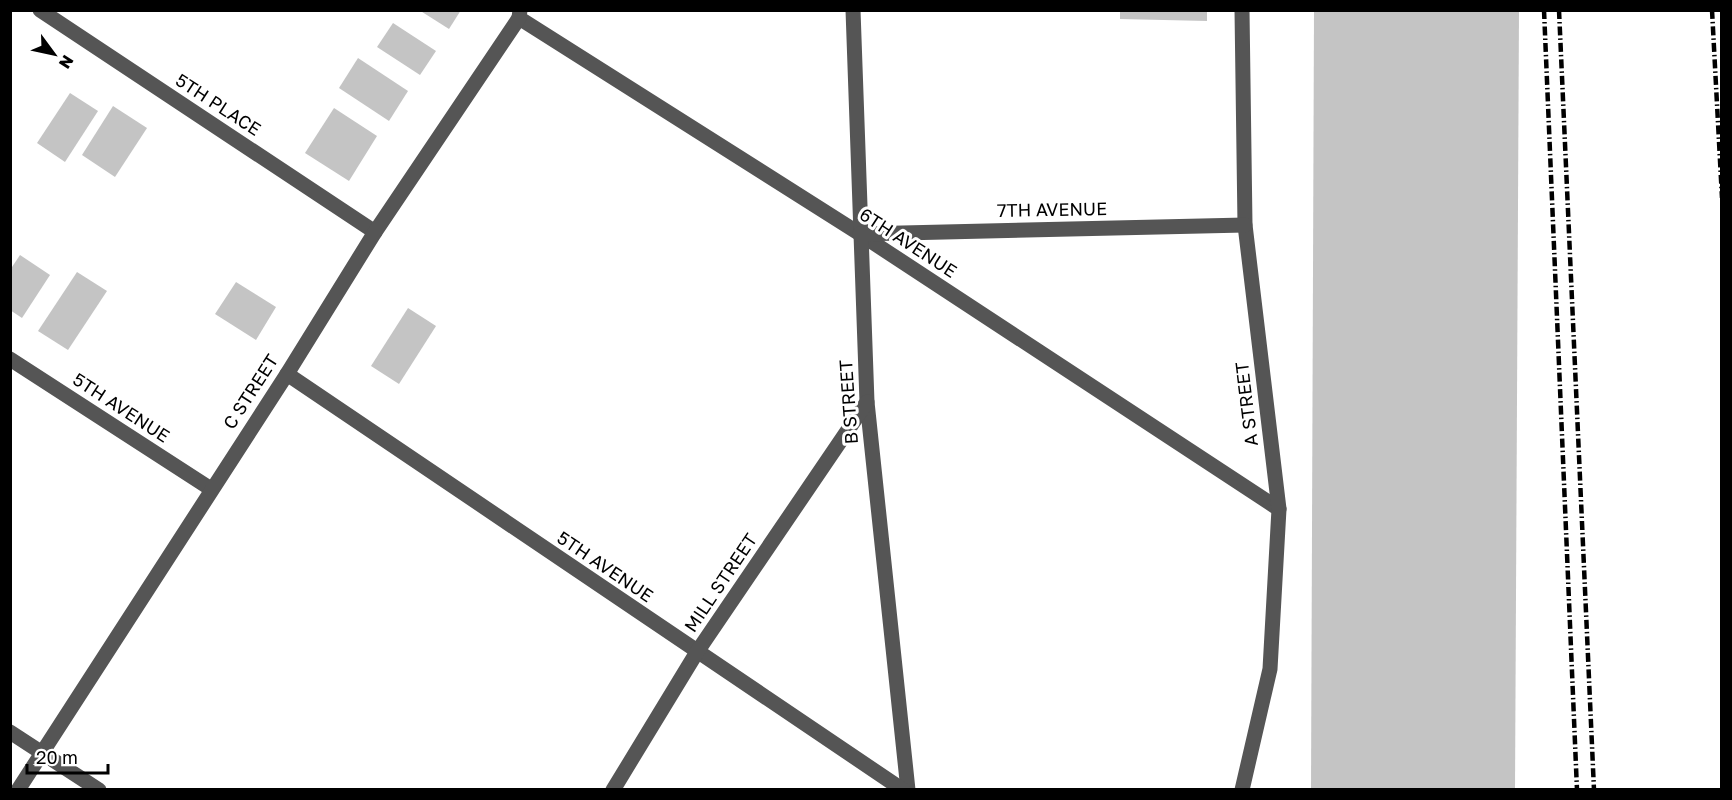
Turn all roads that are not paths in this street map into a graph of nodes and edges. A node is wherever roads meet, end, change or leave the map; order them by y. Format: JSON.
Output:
{"nodes":[{"id":1,"x":40,"y":10,"type":"edge"},
{"id":2,"x":853,"y":10,"type":"edge"},
{"id":3,"x":1242,"y":10,"type":"edge"},
{"id":4,"x":520,"y":14,"type":"edge"},
{"id":5,"x":1245,"y":225,"type":"junction"},
{"id":6,"x":375,"y":232,"type":"junction"},
{"id":7,"x":860,"y":234,"type":"junction"},
{"id":8,"x":10,"y":359,"type":"edge"},
{"id":9,"x":287,"y":374,"type":"junction"},
{"id":10,"x":867,"y":402,"type":"junction"},
{"id":11,"x":211,"y":489,"type":"junction"},
{"id":12,"x":1279,"y":509,"type":"junction"},
{"id":13,"x":697,"y":652,"type":"junction"},
{"id":14,"x":10,"y":732,"type":"edge"},
{"id":15,"x":42,"y":752,"type":"junction"},
{"id":16,"x":18,"y":789,"type":"edge"},
{"id":17,"x":99,"y":789,"type":"edge"},
{"id":18,"x":613,"y":789,"type":"edge"},
{"id":19,"x":903,"y":789,"type":"edge"},
{"id":20,"x":908,"y":789,"type":"edge"},
{"id":21,"x":1242,"y":789,"type":"edge"}],
"edges":[{"from":1,"to":6,"type":"street","name":"5TH PLACE"},
{"from":2,"to":7,"type":"street","name":"B STREET"},
{"from":3,"to":5,"type":"street","name":"A STREET"},
{"from":4,"to":6,"type":"street","name":"C STREET"},
{"from":4,"to":7,"type":"street","name":"6TH AVENUE"},
{"from":5,"to":7,"type":"street","name":"7TH AVENUE"},
{"from":5,"to":12,"type":"street","name":"A STREET"},
{"from":6,"to":9,"type":"street","name":"C STREET"},
{"from":7,"to":10,"type":"street","name":"B STREET"},
{"from":7,"to":12,"type":"street","name":"6TH AVENUE"},
{"from":8,"to":11,"type":"street","name":"5TH AVENUE"},
{"from":9,"to":11,"type":"street","name":"C STREET"},
{"from":9,"to":13,"type":"street","name":"5TH AVENUE"},
{"from":10,"to":13,"type":"street","name":"MILL STREET"},
{"from":10,"to":20,"type":"street","name":"B STREET"},
{"from":11,"to":15,"type":"street","name":"C STREET"},
{"from":12,"to":21,"type":"street","name":"A STREET"},
{"from":13,"to":18,"type":"street","name":"MILL STREET"},
{"from":13,"to":19,"type":"street","name":"5TH AVENUE"},
{"from":14,"to":15,"type":"street"},
{"from":15,"to":16,"type":"street","name":"C STREET"},
{"from":15,"to":17,"type":"street"}]}
